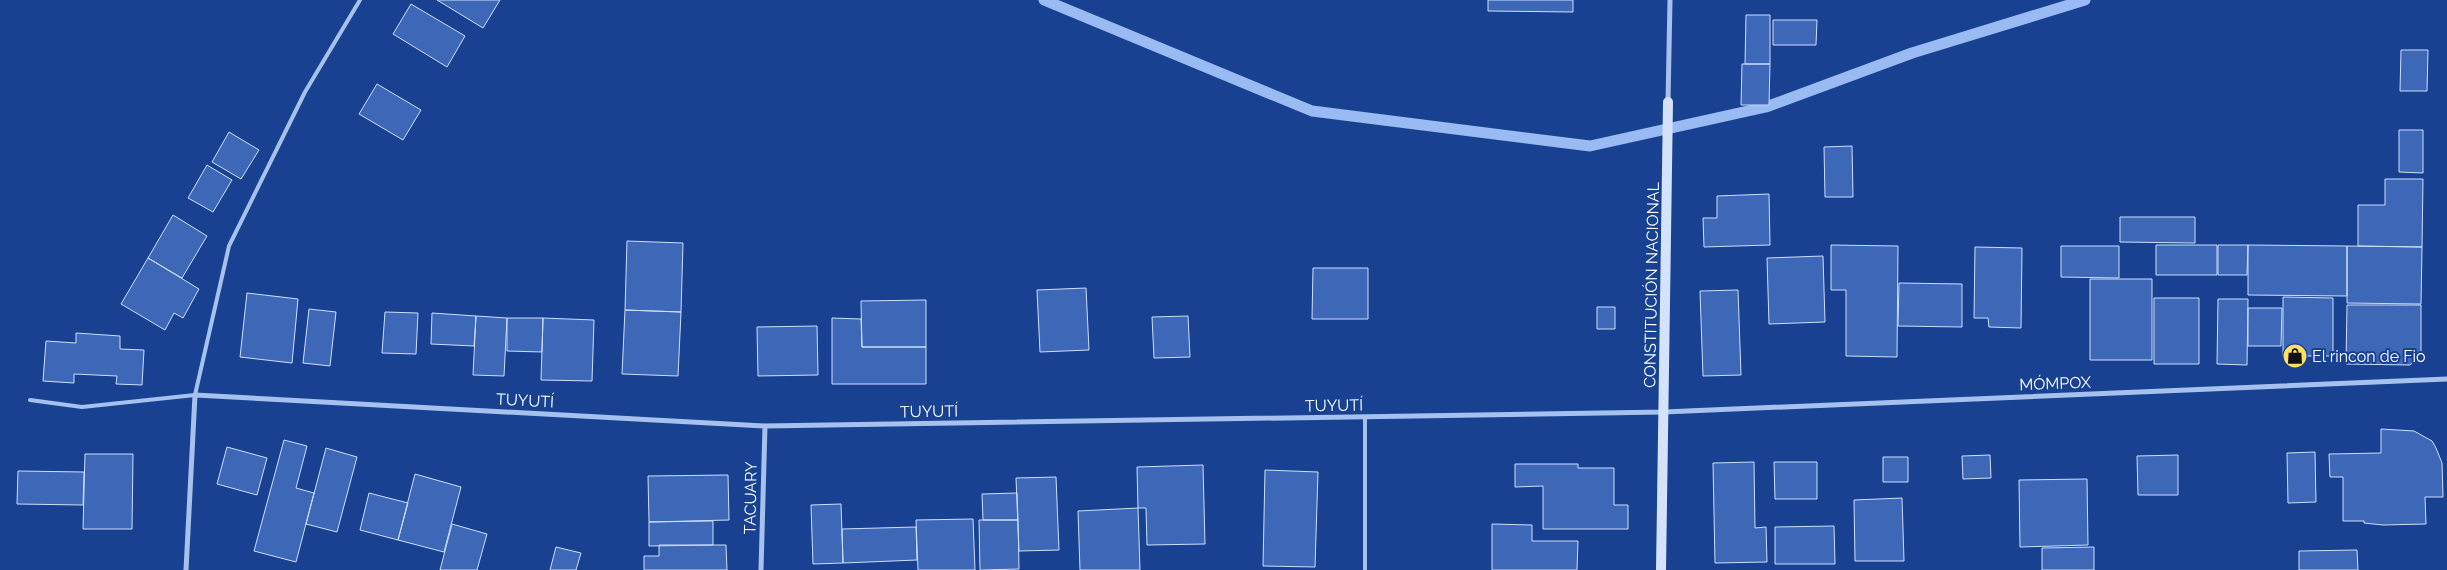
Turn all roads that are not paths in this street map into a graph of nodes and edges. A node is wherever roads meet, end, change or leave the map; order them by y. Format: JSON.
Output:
{"nodes":[{"id":1,"x":360,"y":0,"type":"edge"},
{"id":2,"x":1670,"y":0,"type":"edge"},
{"id":3,"x":1668,"y":102,"type":"joint"},
{"id":4,"x":2447,"y":379,"type":"edge"},
{"id":5,"x":195,"y":395,"type":"junction"},
{"id":6,"x":30,"y":400,"type":"dead end"},
{"id":7,"x":1664,"y":412,"type":"junction"},
{"id":8,"x":1365,"y":417,"type":"junction"},
{"id":9,"x":765,"y":426,"type":"junction"},
{"id":10,"x":186,"y":570,"type":"edge"},
{"id":11,"x":761,"y":570,"type":"edge"},
{"id":12,"x":1365,"y":570,"type":"edge"},
{"id":13,"x":1662,"y":570,"type":"edge"}],
"edges":[{"from":1,"to":5,"type":"lane"},
{"from":2,"to":3,"type":"street","name":"CONSTITUCIÓN NACIONAL"},
{"from":3,"to":7,"type":"street","name":"CONSTITUCIÓN NACIONAL"},
{"from":4,"to":7,"type":"street","name":"MÓMPOX"},
{"from":5,"to":6,"type":"lane"},
{"from":5,"to":9,"type":"street","name":"TUYUTÍ"},
{"from":5,"to":10,"type":"street"},
{"from":7,"to":8,"type":"street","name":"TUYUTÍ"},
{"from":7,"to":13,"type":"street","name":"CONSTITUCIÓN NACIONAL"},
{"from":8,"to":9,"type":"street","name":"TUYUTÍ"},
{"from":8,"to":12,"type":"lane"},
{"from":9,"to":11,"type":"street","name":"TACUARY"}]}
